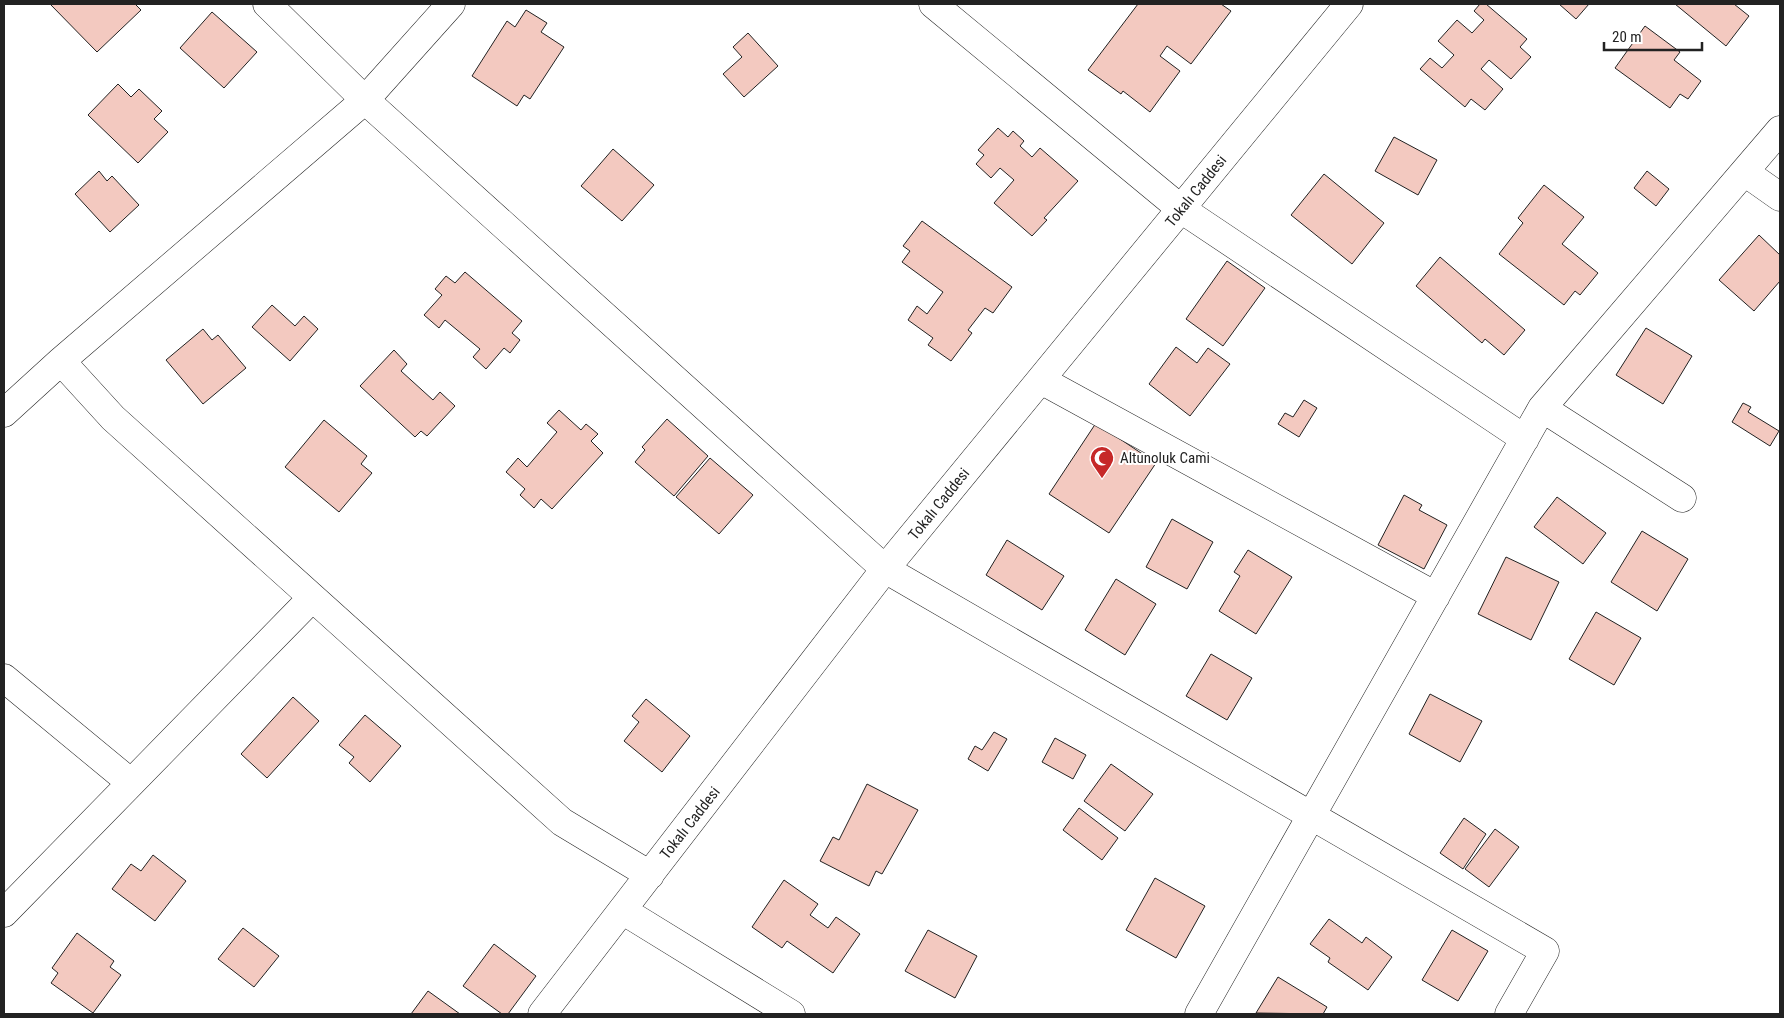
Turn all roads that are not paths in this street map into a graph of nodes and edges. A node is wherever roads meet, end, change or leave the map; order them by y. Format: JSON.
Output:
{"nodes":[{"id":1,"x":267,"y":4,"type":"edge"},
{"id":2,"x":451,"y":4,"type":"edge"},
{"id":3,"x":932,"y":4,"type":"edge"},
{"id":4,"x":1349,"y":4,"type":"edge"},
{"id":5,"x":364,"y":100,"type":"junction"},
{"id":6,"x":1780,"y":130,"type":"edge"},
{"id":7,"x":1746,"y":173,"type":"junction"},
{"id":8,"x":1780,"y":197,"type":"edge"},
{"id":9,"x":1181,"y":208,"type":"junction"},
{"id":10,"x":61,"y":361,"type":"junction"},
{"id":11,"x":1041,"y":380,"type":"junction"},
{"id":12,"x":1542,"y":408,"type":"junction"},
{"id":13,"x":4,"y":413,"type":"edge"},
{"id":14,"x":1525,"y":439,"type":"junction"},
{"id":15,"x":1682,"y":498,"type":"dead end"},
{"id":16,"x":886,"y":569,"type":"junction"},
{"id":17,"x":1436,"y":596,"type":"junction"},
{"id":18,"x":312,"y":598,"type":"junction"},
{"id":19,"x":4,"y":678,"type":"edge"},
{"id":20,"x":130,"y":782,"type":"junction"},
{"id":21,"x":1312,"y":816,"type":"junction"},
{"id":22,"x":650,"y":875,"type":"junction"},
{"id":23,"x":622,"y":910,"type":"junction"},
{"id":24,"x":4,"y":914,"type":"edge"},
{"id":25,"x":542,"y":1014,"type":"edge"},
{"id":26,"x":791,"y":1014,"type":"edge"},
{"id":27,"x":1199,"y":1014,"type":"edge"},
{"id":28,"x":1510,"y":1014,"type":"edge"}],
"edges":[{"from":1,"to":5,"type":"street"},
{"from":2,"to":5,"type":"street"},
{"from":3,"to":9,"type":"street"},
{"from":4,"to":9,"type":"street","name":"Tokalı Caddesi"},
{"from":5,"to":10,"type":"street"},
{"from":5,"to":16,"type":"street"},
{"from":6,"to":7,"type":"street"},
{"from":7,"to":8,"type":"street"},
{"from":7,"to":12,"type":"street"},
{"from":9,"to":11,"type":"street","name":"Tokalı Caddesi"},
{"from":9,"to":14,"type":"street"},
{"from":10,"to":13,"type":"street"},
{"from":10,"to":18,"type":"street"},
{"from":11,"to":16,"type":"street","name":"Tokalı Caddesi"},
{"from":11,"to":17,"type":"street"},
{"from":12,"to":14,"type":"street"},
{"from":12,"to":15,"type":"street"},
{"from":14,"to":17,"type":"street"},
{"from":16,"to":21,"type":"street"},
{"from":16,"to":22,"type":"street","name":"Tokalı Caddesi"},
{"from":17,"to":21,"type":"street"},
{"from":18,"to":20,"type":"street"},
{"from":18,"to":22,"type":"street"},
{"from":19,"to":20,"type":"street"},
{"from":20,"to":24,"type":"street"},
{"from":21,"to":27,"type":"street"},
{"from":21,"to":28,"type":"street"},
{"from":22,"to":23,"type":"street","name":"Tokalı Caddesi"},
{"from":23,"to":25,"type":"street","name":"Tokalı Caddesi"},
{"from":23,"to":26,"type":"street"}]}
